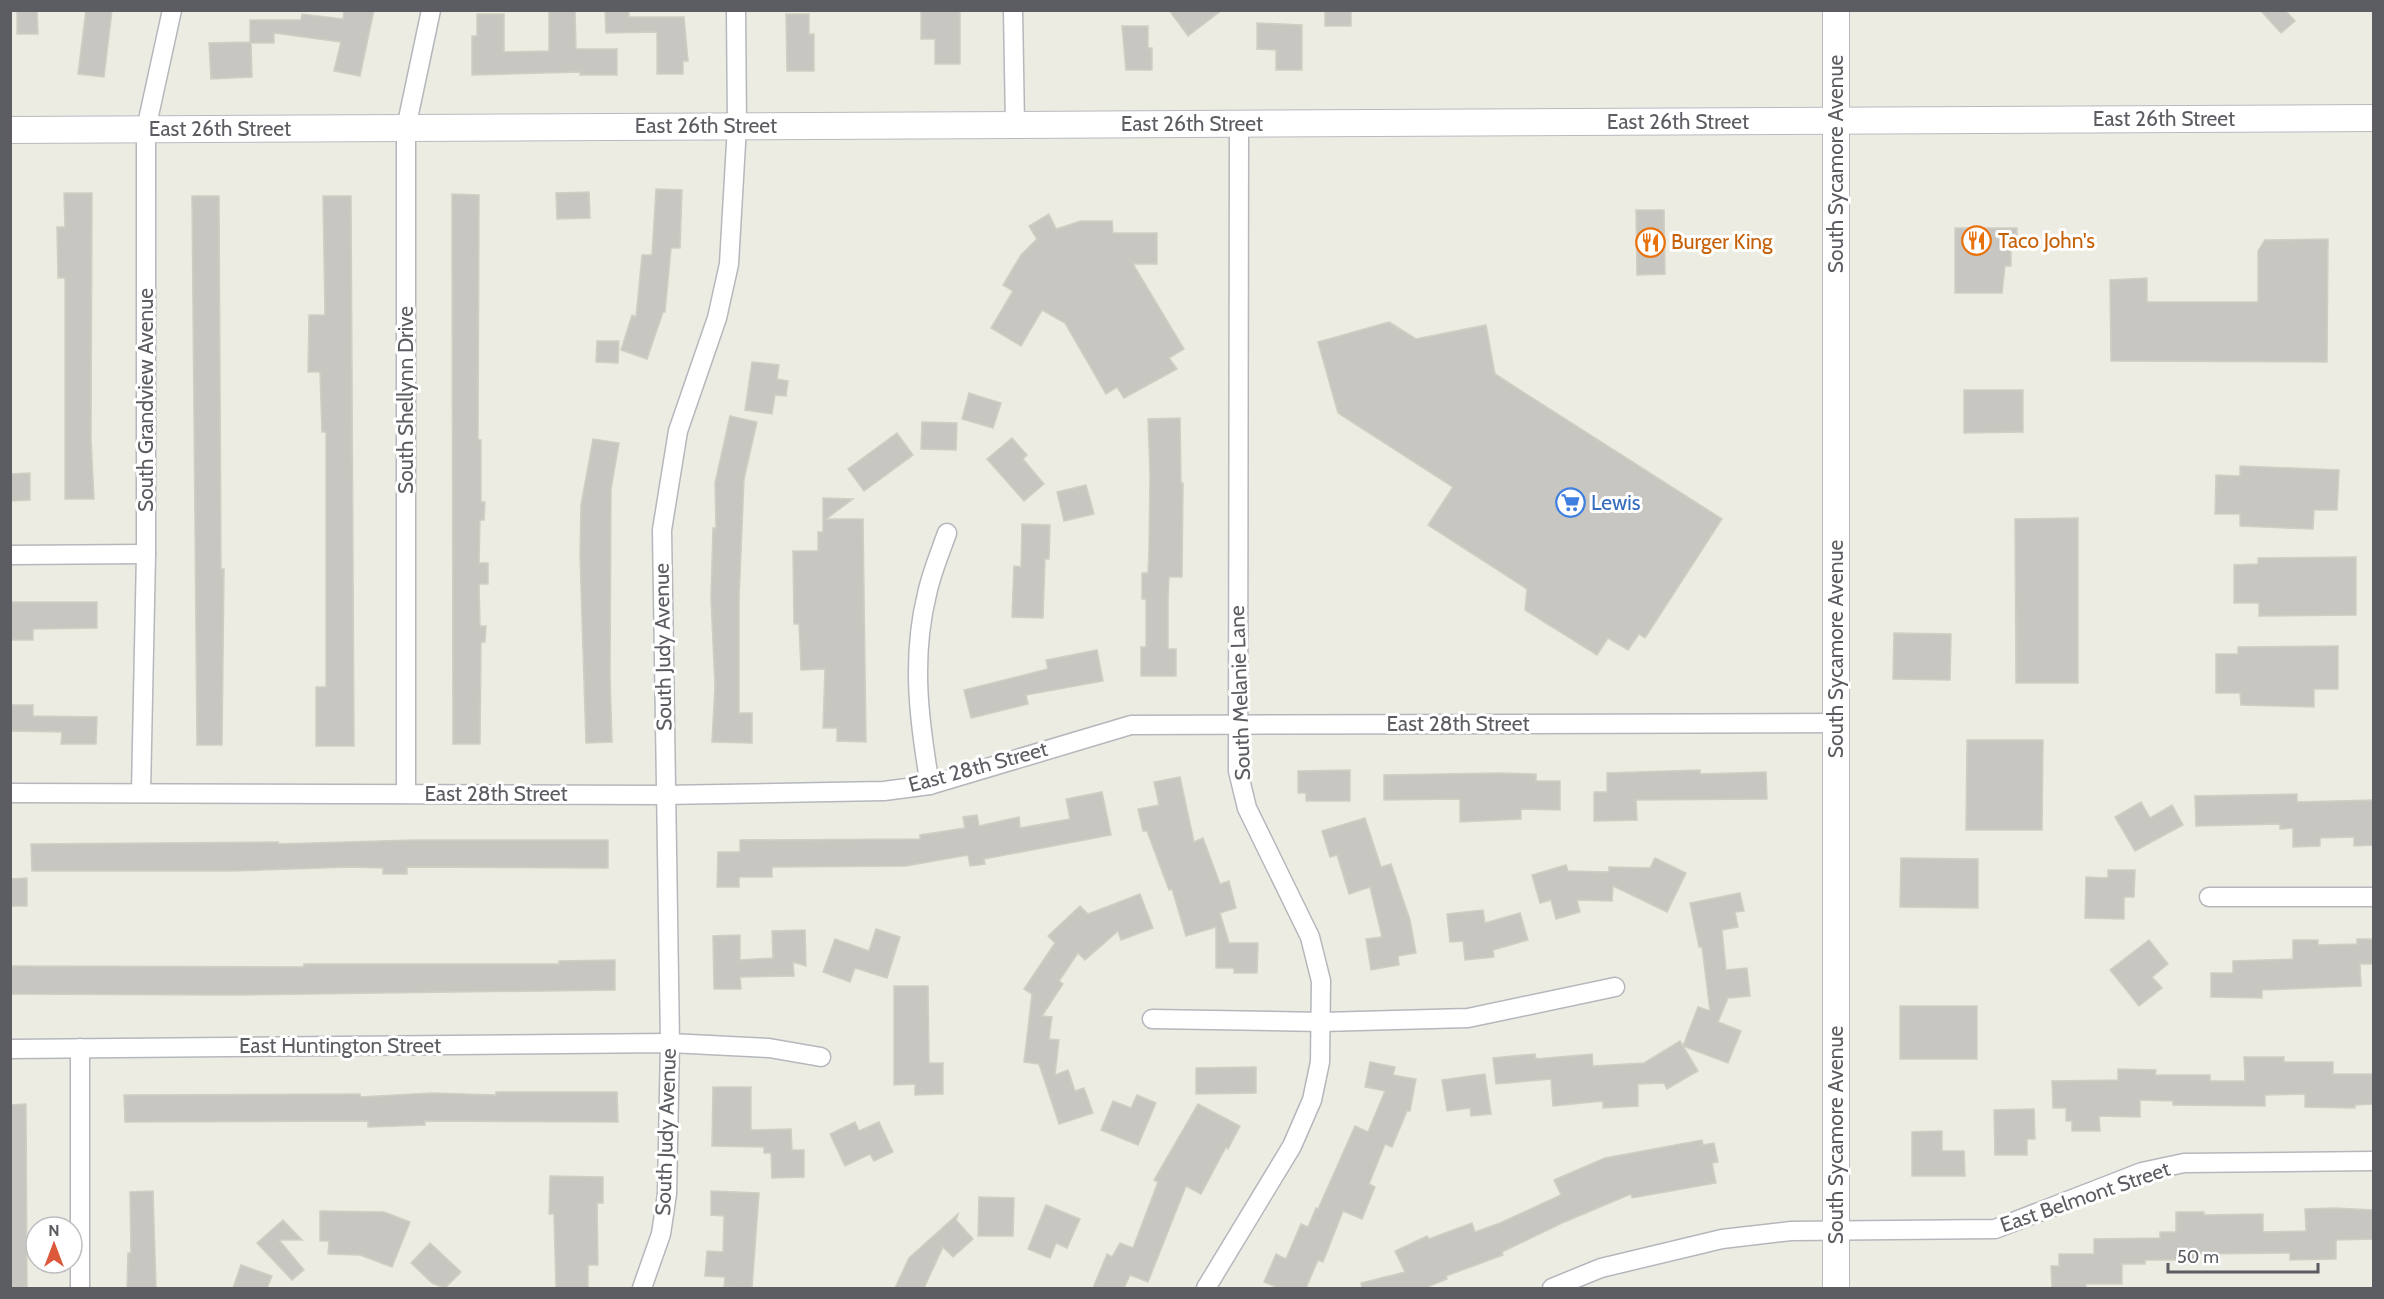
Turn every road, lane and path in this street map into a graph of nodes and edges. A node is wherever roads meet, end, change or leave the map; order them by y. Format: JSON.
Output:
{"nodes":[{"id":1,"x":172,"y":10,"type":"edge"},
{"id":2,"x":431,"y":10,"type":"edge"},
{"id":3,"x":736,"y":10,"type":"edge"},
{"id":4,"x":1013,"y":10,"type":"edge"},
{"id":5,"x":1836,"y":10,"type":"edge"},
{"id":6,"x":2373,"y":118,"type":"edge"},
{"id":7,"x":1837,"y":121,"type":"junction"},
{"id":8,"x":1239,"y":124,"type":"junction"},
{"id":9,"x":1015,"y":125,"type":"junction"},
{"id":10,"x":737,"y":126,"type":"junction"},
{"id":11,"x":406,"y":128,"type":"junction"},
{"id":12,"x":146,"y":129,"type":"junction"},
{"id":13,"x":10,"y":130,"type":"edge"},
{"id":14,"x":947,"y":533,"type":"dead end"},
{"id":15,"x":146,"y":554,"type":"junction"},
{"id":16,"x":10,"y":555,"type":"edge"},
{"id":17,"x":1835,"y":723,"type":"junction"},
{"id":18,"x":1236,"y":724,"type":"junction"},
{"id":19,"x":930,"y":785,"type":"junction"},
{"id":20,"x":141,"y":792,"type":"junction"},
{"id":21,"x":10,"y":793,"type":"edge"},
{"id":22,"x":406,"y":793,"type":"junction"},
{"id":23,"x":664,"y":795,"type":"junction"},
{"id":24,"x":2209,"y":897,"type":"dead end"},
{"id":25,"x":2373,"y":897,"type":"edge"},
{"id":26,"x":1615,"y":987,"type":"dead end"},
{"id":27,"x":1152,"y":1019,"type":"dead end"},
{"id":28,"x":1322,"y":1022,"type":"junction"},
{"id":29,"x":670,"y":1043,"type":"junction"},
{"id":30,"x":80,"y":1048,"type":"junction"},
{"id":31,"x":10,"y":1049,"type":"edge"},
{"id":32,"x":821,"y":1057,"type":"dead end"},
{"id":33,"x":2373,"y":1161,"type":"edge"},
{"id":34,"x":1836,"y":1231,"type":"junction"},
{"id":35,"x":80,"y":1288,"type":"edge"},
{"id":36,"x":642,"y":1288,"type":"edge"},
{"id":37,"x":1206,"y":1288,"type":"edge"},
{"id":38,"x":1552,"y":1288,"type":"edge"},
{"id":39,"x":1836,"y":1288,"type":"edge"}],
"edges":[{"from":1,"to":12,"type":"street","name":"South Grandview Avenue"},
{"from":2,"to":11,"type":"street","name":"South Shellynn Drive"},
{"from":3,"to":10,"type":"street","name":"South Judy Avenue"},
{"from":4,"to":9,"type":"street"},
{"from":5,"to":7,"type":"main road","name":"South Sycamore Avenue"},
{"from":6,"to":7,"type":"main road","name":"East 26th Street"},
{"from":7,"to":8,"type":"main road","name":"East 26th Street"},
{"from":7,"to":17,"type":"main road","name":"South Sycamore Avenue"},
{"from":8,"to":9,"type":"main road","name":"East 26th Street"},
{"from":8,"to":18,"type":"street","name":"South Melanie Lane"},
{"from":9,"to":10,"type":"main road","name":"East 26th Street"},
{"from":10,"to":11,"type":"main road","name":"East 26th Street"},
{"from":10,"to":23,"type":"street","name":"South Judy Avenue"},
{"from":11,"to":12,"type":"main road","name":"East 26th Street"},
{"from":11,"to":22,"type":"street","name":"South Shellynn Drive"},
{"from":12,"to":13,"type":"main road","name":"East 26th Street"},
{"from":12,"to":15,"type":"street","name":"South Grandview Avenue"},
{"from":14,"to":19,"type":"street"},
{"from":15,"to":16,"type":"street"},
{"from":15,"to":20,"type":"street","name":"South Grandview Avenue"},
{"from":17,"to":18,"type":"street","name":"East 28th Street"},
{"from":17,"to":34,"type":"main road","name":"South Sycamore Avenue"},
{"from":18,"to":19,"type":"street","name":"East 28th Street"},
{"from":18,"to":28,"type":"street","name":"South Melanie Lane"},
{"from":19,"to":23,"type":"street","name":"East 28th Street"},
{"from":20,"to":21,"type":"street","name":"East 28th Street"},
{"from":20,"to":22,"type":"street","name":"East 28th Street"},
{"from":22,"to":23,"type":"street","name":"East 28th Street"},
{"from":23,"to":29,"type":"street","name":"South Judy Avenue"},
{"from":24,"to":25,"type":"street"},
{"from":26,"to":28,"type":"street"},
{"from":27,"to":28,"type":"street"},
{"from":28,"to":37,"type":"street","name":"South Melanie Lane"},
{"from":29,"to":30,"type":"street","name":"East Huntington Street"},
{"from":29,"to":32,"type":"street","name":"East Huntington Street"},
{"from":29,"to":36,"type":"street","name":"South Judy Avenue"},
{"from":30,"to":31,"type":"street","name":"East Huntington Street"},
{"from":30,"to":35,"type":"street"},
{"from":33,"to":34,"type":"street","name":"East Belmont Street"},
{"from":34,"to":38,"type":"street","name":"East Belmont Street"},
{"from":34,"to":39,"type":"main road","name":"South Sycamore Avenue"}]}
